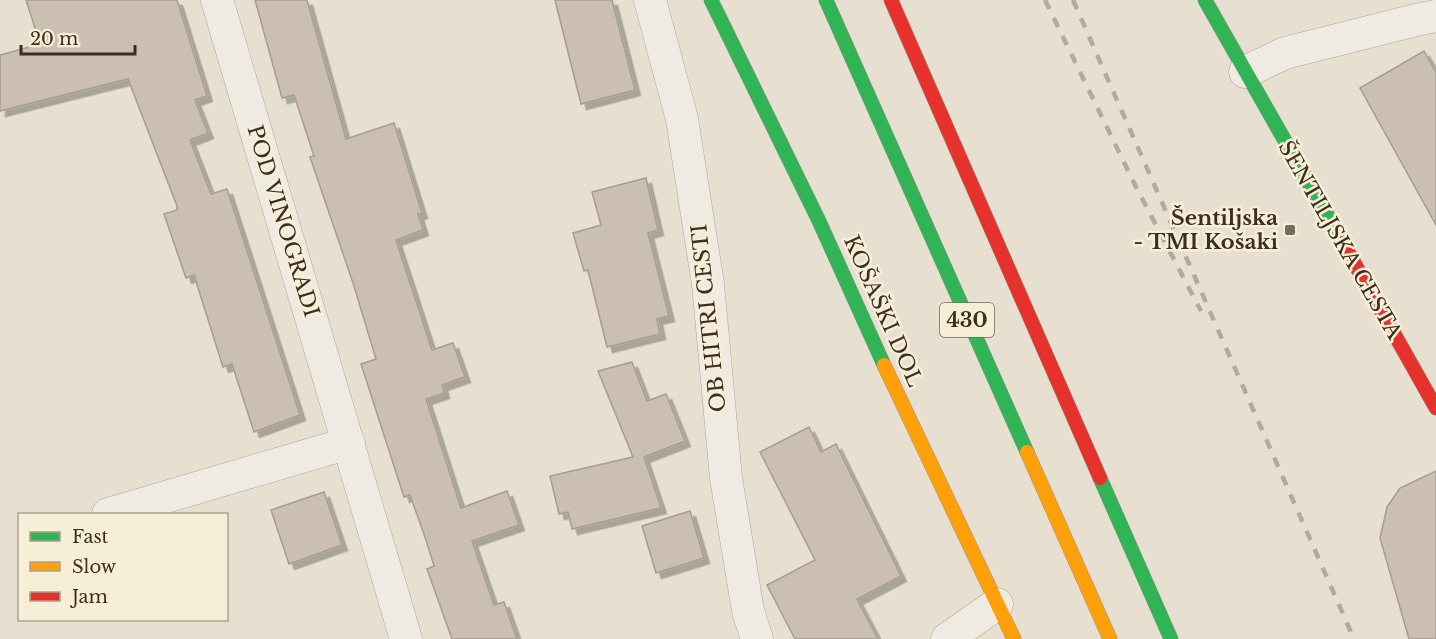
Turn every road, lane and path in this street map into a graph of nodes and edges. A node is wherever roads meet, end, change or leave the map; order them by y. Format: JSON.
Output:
{"nodes":[{"id":1,"x":217,"y":0,"type":"edge"},
{"id":2,"x":650,"y":0,"type":"edge"},
{"id":3,"x":711,"y":0,"type":"edge"},
{"id":4,"x":826,"y":0,"type":"edge"},
{"id":5,"x":891,"y":0,"type":"edge"},
{"id":6,"x":1205,"y":0,"type":"edge"},
{"id":7,"x":1436,"y":16,"type":"edge"},
{"id":8,"x":1245,"y":72,"type":"junction"},
{"id":9,"x":1436,"y":408,"type":"edge"},
{"id":10,"x":349,"y":443,"type":"junction"},
{"id":11,"x":111,"y":513,"type":"edge"},
{"id":12,"x":997,"y":604,"type":"junction"},
{"id":13,"x":406,"y":639,"type":"edge"},
{"id":14,"x":757,"y":639,"type":"edge"},
{"id":15,"x":947,"y":639,"type":"edge"},
{"id":16,"x":1014,"y":639,"type":"edge"},
{"id":17,"x":1110,"y":639,"type":"edge"},
{"id":18,"x":1171,"y":639,"type":"edge"}],
"edges":[{"from":1,"to":10,"type":"street","name":"POD VINOGRADI"},
{"from":2,"to":14,"type":"street","name":"OB HITRI CESTI"},
{"from":3,"to":12,"type":"main road","name":"KOŠAŠKI DOL"},
{"from":4,"to":17,"type":"main road","number":"430"},
{"from":5,"to":18,"type":"main road","number":"430"},
{"from":6,"to":8,"type":"main road","name":"ŠENTILJSKA CESTA"},
{"from":7,"to":8,"type":"street"},
{"from":8,"to":9,"type":"main road","name":"ŠENTILJSKA CESTA"},
{"from":10,"to":11,"type":"street"},
{"from":10,"to":13,"type":"street","name":"POD VINOGRADI"},
{"from":12,"to":15,"type":"street"},
{"from":12,"to":16,"type":"main road","name":"KOŠAŠKI DOL"}]}
